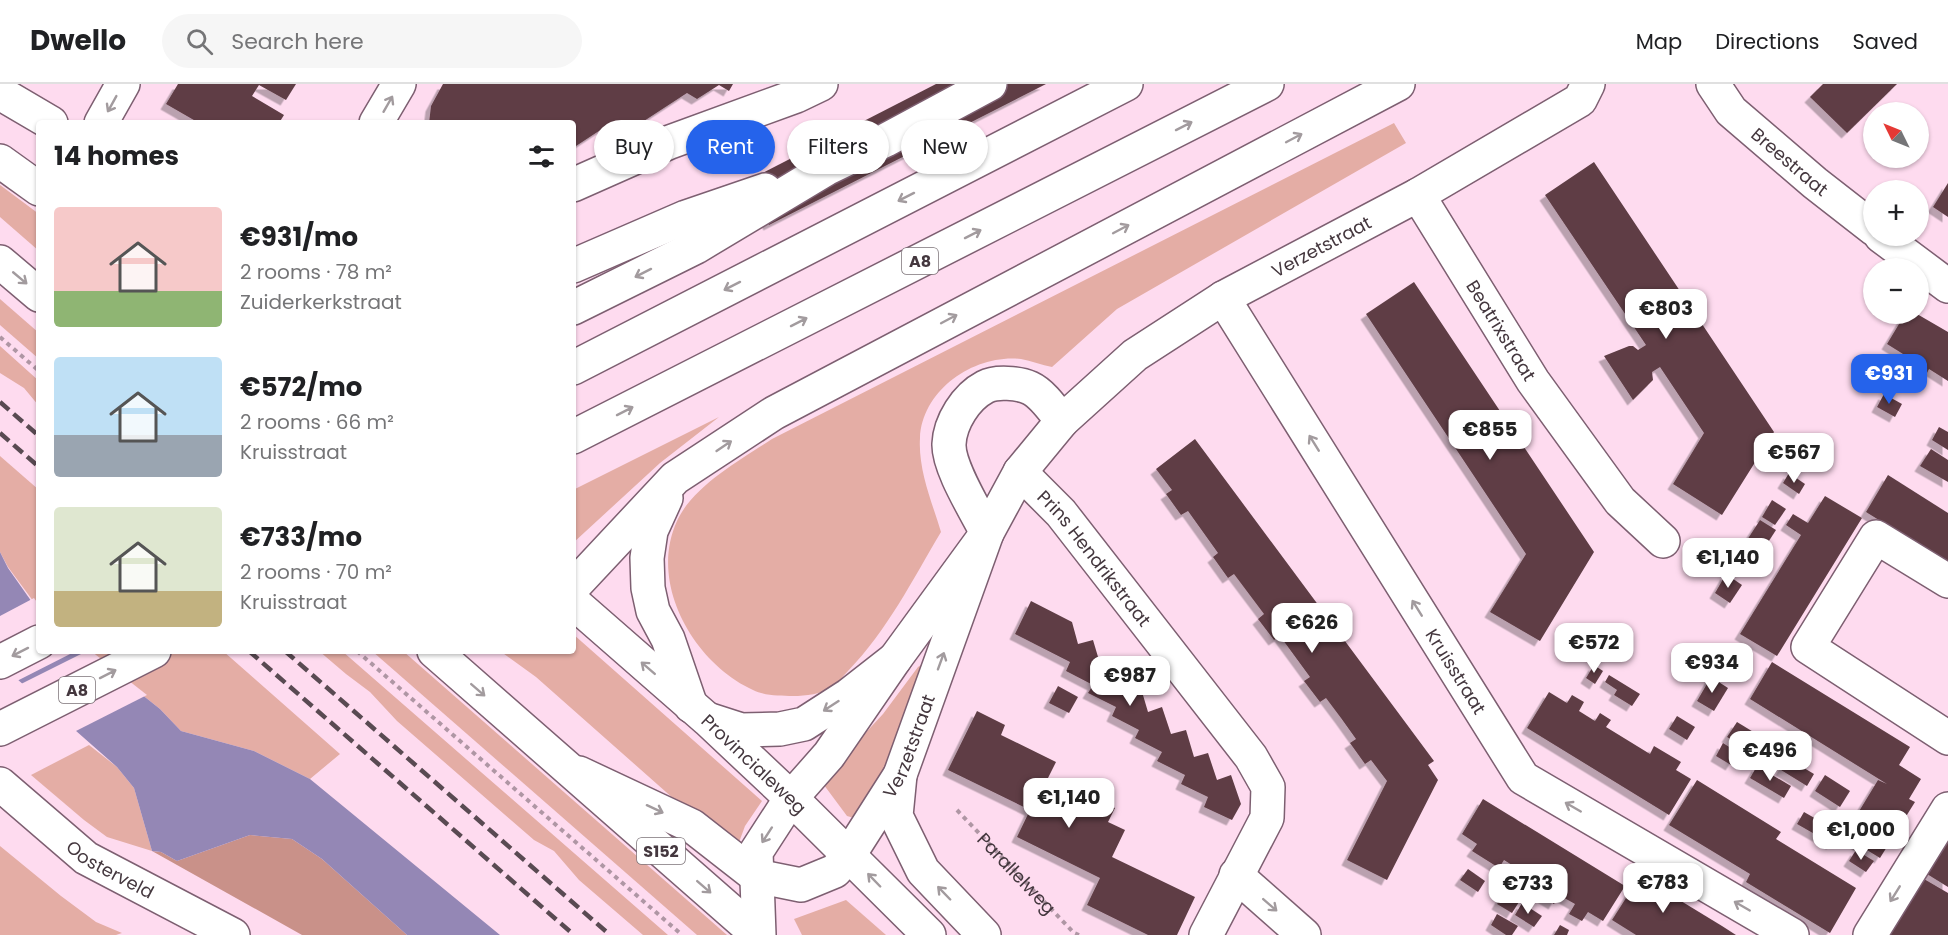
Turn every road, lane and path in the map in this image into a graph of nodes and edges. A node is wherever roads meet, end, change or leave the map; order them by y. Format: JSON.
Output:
{"nodes":[{"id":1,"x":123,"y":84,"type":"edge"},
{"id":2,"x":399,"y":84,"type":"edge"},
{"id":3,"x":821,"y":84,"type":"edge"},
{"id":4,"x":990,"y":84,"type":"edge"},
{"id":5,"x":1126,"y":84,"type":"edge"},
{"id":6,"x":1267,"y":84,"type":"edge"},
{"id":7,"x":1398,"y":84,"type":"edge"},
{"id":8,"x":1588,"y":84,"type":"edge"},
{"id":9,"x":1713,"y":84,"type":"edge"},
{"id":10,"x":0,"y":93,"type":"edge"},
{"id":11,"x":46,"y":120,"type":"edge"},
{"id":12,"x":103,"y":120,"type":"edge"},
{"id":13,"x":378,"y":120,"type":"edge"},
{"id":14,"x":889,"y":138,"type":"edge"},
{"id":15,"x":0,"y":161,"type":"edge"},
{"id":16,"x":811,"y":174,"type":"edge"},
{"id":17,"x":818,"y":174,"type":"edge"},
{"id":18,"x":576,"y":184,"type":"edge"},
{"id":19,"x":36,"y":187,"type":"edge"},
{"id":20,"x":1418,"y":195,"type":"junction"},
{"id":21,"x":1863,"y":220,"type":"edge"},
{"id":22,"x":1894,"y":246,"type":"edge"},
{"id":23,"x":0,"y":262,"type":"edge"},
{"id":24,"x":576,"y":265,"type":"edge"},
{"id":25,"x":1948,"y":286,"type":"edge"},
{"id":26,"x":36,"y":292,"type":"edge"},
{"id":27,"x":1223,"y":298,"type":"junction"},
{"id":28,"x":576,"y":307,"type":"edge"},
{"id":29,"x":0,"y":337,"type":"edge"},
{"id":30,"x":576,"y":366,"type":"edge"},
{"id":31,"x":36,"y":368,"type":"edge"},
{"id":32,"x":1062,"y":422,"type":"junction"},
{"id":33,"x":576,"y":435,"type":"edge"},
{"id":34,"x":1020,"y":472,"type":"junction"},
{"id":35,"x":675,"y":478,"type":"junction"},
{"id":36,"x":987,"y":533,"type":"junction"},
{"id":37,"x":1663,"y":541,"type":"dead end"},
{"id":38,"x":1948,"y":581,"type":"edge"},
{"id":39,"x":576,"y":584,"type":"edge"},
{"id":40,"x":576,"y":605,"type":"edge"},
{"id":41,"x":36,"y":644,"type":"edge"},
{"id":42,"x":148,"y":654,"type":"edge"},
{"id":43,"x":360,"y":654,"type":"edge"},
{"id":44,"x":437,"y":654,"type":"edge"},
{"id":45,"x":895,"y":659,"type":"junction"},
{"id":46,"x":0,"y":662,"type":"edge"},
{"id":47,"x":700,"y":713,"type":"junction"},
{"id":48,"x":0,"y":729,"type":"edge"},
{"id":49,"x":1948,"y":738,"type":"edge"},
{"id":50,"x":565,"y":766,"type":"junction"},
{"id":51,"x":900,"y":775,"type":"junction"},
{"id":52,"x":0,"y":784,"type":"edge"},
{"id":53,"x":791,"y":798,"type":"junction"},
{"id":54,"x":1948,"y":809,"type":"edge"},
{"id":55,"x":957,"y":810,"type":"dead end"},
{"id":56,"x":849,"y":855,"type":"junction"},
{"id":57,"x":1236,"y":875,"type":"junction"},
{"id":58,"x":756,"y":876,"type":"junction"},
{"id":59,"x":233,"y":935,"type":"edge"},
{"id":60,"x":682,"y":935,"type":"edge"},
{"id":61,"x":759,"y":935,"type":"edge"},
{"id":62,"x":928,"y":935,"type":"edge"},
{"id":63,"x":984,"y":935,"type":"edge"},
{"id":64,"x":1079,"y":935,"type":"edge"},
{"id":65,"x":1206,"y":935,"type":"edge"},
{"id":66,"x":1304,"y":935,"type":"edge"},
{"id":67,"x":1792,"y":935,"type":"edge"},
{"id":68,"x":1870,"y":935,"type":"edge"}],
"edges":[{"from":1,"to":12,"type":"main road","one_way":true},
{"from":13,"to":2,"type":"main road","one_way":true},
{"from":3,"to":18,"type":"main road"},
{"from":4,"to":14,"type":"main road"},
{"from":5,"to":30,"type":"main road","one_way":true},
{"from":33,"to":6,"type":"main road","number":"A8","one_way":true},
{"from":35,"to":7,"type":"main road","one_way":true},
{"from":8,"to":20,"type":"main road","name":"Verzetstraat"},
{"from":9,"to":21,"type":"main road","name":"Breestraat"},
{"from":10,"to":11,"type":"main road"},
{"from":15,"to":19,"type":"main road"},
{"from":16,"to":24,"type":"main road"},
{"from":17,"to":28,"type":"main road","one_way":true},
{"from":20,"to":27,"type":"main road","name":"Verzetstraat"},
{"from":20,"to":37,"type":"main road","name":"Beatrixstraat"},
{"from":22,"to":25,"type":"main road"},
{"from":23,"to":26,"type":"main road","one_way":true},
{"from":27,"to":32,"type":"main road","name":"Verzetstraat"},
{"from":67,"to":27,"type":"main road","name":"Kruisstraat","one_way":true},
{"from":29,"to":31,"type":"path"},
{"from":32,"to":34,"type":"main road","name":"Verzetstraat"},
{"from":32,"to":36,"type":"main road"},
{"from":34,"to":36,"type":"main road","name":"Verzetstraat"},
{"from":34,"to":57,"type":"main road","name":"Prins Hendrikstraat"},
{"from":35,"to":39,"type":"main road"},
{"from":35,"to":47,"type":"main road"},
{"from":36,"to":45,"type":"main road","name":"Verzetstraat"},
{"from":51,"to":36,"type":"main road","name":"Verzetstraat","one_way":true},
{"from":38,"to":49,"type":"main road"},
{"from":47,"to":40,"type":"main road","name":"Provincialeweg","one_way":true},
{"from":41,"to":46,"type":"main road","one_way":true},
{"from":48,"to":42,"type":"main road","number":"A8","one_way":true},
{"from":43,"to":60,"type":"path"},
{"from":44,"to":50,"type":"main road","number":"S152","one_way":true},
{"from":45,"to":47,"type":"main road","one_way":true},
{"from":45,"to":53,"type":"main road","name":"Verzetstraat"},
{"from":47,"to":53,"type":"main road","name":"Provincialeweg"},
{"from":50,"to":58,"type":"main road","name":"Verzetstraat","one_way":true},
{"from":50,"to":61,"type":"main road","number":"S152","one_way":true},
{"from":51,"to":56,"type":"main road","name":"Verzetstraat"},
{"from":63,"to":51,"type":"main road","one_way":true},
{"from":52,"to":59,"type":"main road","name":"Oosterveld"},
{"from":53,"to":56,"type":"main road","name":"Provincialeweg"},
{"from":53,"to":58,"type":"main road","name":"Verzetstraat","one_way":true},
{"from":54,"to":68,"type":"main road","one_way":true},
{"from":55,"to":64,"type":"path","name":"Parallelweg"},
{"from":56,"to":58,"type":"main road","name":"Verzetstraat"},
{"from":62,"to":56,"type":"main road","name":"Provincialeweg","one_way":true},
{"from":57,"to":65,"type":"main road"},
{"from":57,"to":66,"type":"main road","one_way":true},
{"from":58,"to":61,"type":"main road","name":"Verzetstraat"}]}
